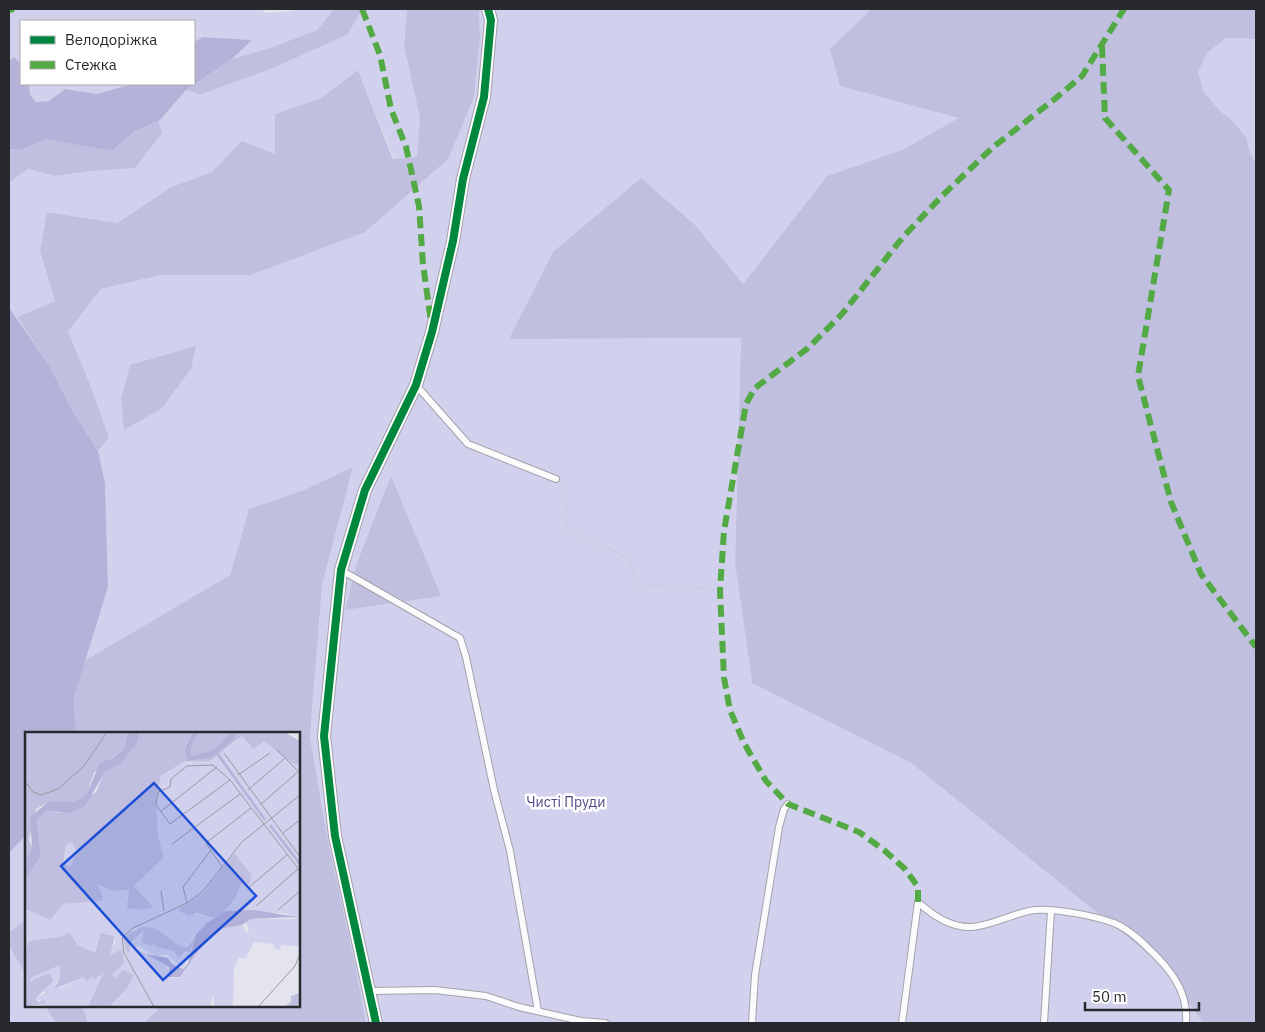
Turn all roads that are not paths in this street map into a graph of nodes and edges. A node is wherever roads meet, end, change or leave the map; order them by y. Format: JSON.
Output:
{"nodes":[{"id":1,"x":488,"y":9,"type":"edge"},
{"id":2,"x":416,"y":385,"type":"junction"},
{"id":3,"x":556,"y":479,"type":"road end"},
{"id":4,"x":341,"y":570,"type":"junction"},
{"id":5,"x":788,"y":804,"type":"dead end"},
{"id":6,"x":1051,"y":911,"type":"junction"},
{"id":7,"x":369,"y":991,"type":"junction"},
{"id":8,"x":538,"y":1011,"type":"junction"},
{"id":9,"x":376,"y":1023,"type":"edge"},
{"id":10,"x":605,"y":1023,"type":"edge"},
{"id":11,"x":752,"y":1023,"type":"edge"},
{"id":12,"x":902,"y":1023,"type":"edge"},
{"id":13,"x":1044,"y":1023,"type":"edge"},
{"id":14,"x":1186,"y":1023,"type":"edge"}],
"edges":[{"from":1,"to":2,"type":"street"},
{"from":2,"to":3,"type":"lane"},
{"from":2,"to":4,"type":"street"},
{"from":4,"to":7,"type":"street"},
{"from":4,"to":8,"type":"lane"},
{"from":5,"to":11,"type":"lane"},
{"from":6,"to":12,"type":"lane"},
{"from":6,"to":13,"type":"lane"},
{"from":6,"to":14,"type":"lane"},
{"from":7,"to":8,"type":"lane"},
{"from":7,"to":9,"type":"street"},
{"from":8,"to":10,"type":"lane"}]}
